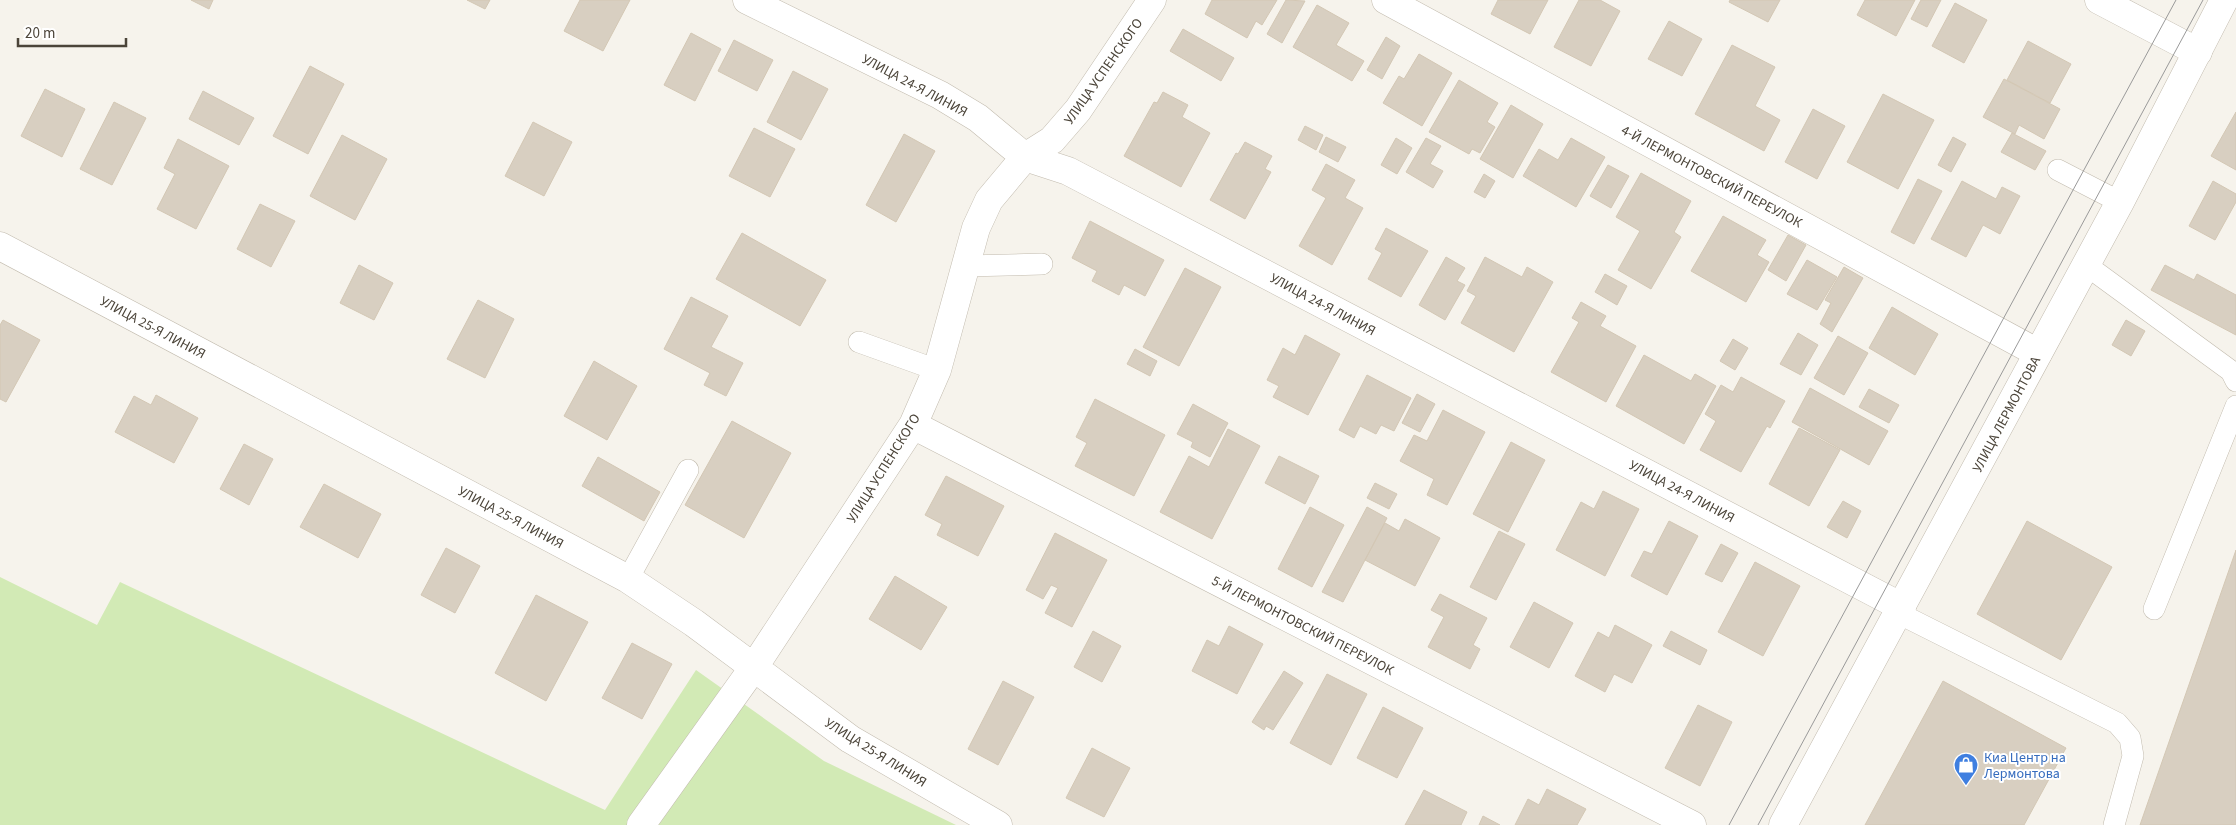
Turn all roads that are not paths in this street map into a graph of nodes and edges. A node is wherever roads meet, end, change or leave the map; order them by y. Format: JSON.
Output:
{"nodes":[{"id":1,"x":747,"y":0,"type":"edge"},
{"id":2,"x":1152,"y":0,"type":"edge"},
{"id":3,"x":1386,"y":0,"type":"edge"},
{"id":4,"x":2099,"y":0,"type":"edge"},
{"id":5,"x":2224,"y":0,"type":"edge"},
{"id":6,"x":2198,"y":52,"type":"junction"},
{"id":7,"x":1025,"y":157,"type":"junction"},
{"id":8,"x":2058,"y":170,"type":"dead end"},
{"id":9,"x":2120,"y":202,"type":"junction"},
{"id":10,"x":0,"y":246,"type":"edge"},
{"id":11,"x":1042,"y":264,"type":"dead end"},
{"id":12,"x":2086,"y":265,"type":"junction"},
{"id":13,"x":966,"y":266,"type":"junction"},
{"id":14,"x":859,"y":342,"type":"dead end"},
{"id":15,"x":2038,"y":354,"type":"junction"},
{"id":16,"x":937,"y":370,"type":"junction"},
{"id":17,"x":2236,"y":381,"type":"edge"},
{"id":18,"x":2236,"y":406,"type":"edge"},
{"id":19,"x":913,"y":425,"type":"junction"},
{"id":20,"x":688,"y":470,"type":"dead end"},
{"id":21,"x":628,"y":579,"type":"junction"},
{"id":22,"x":2154,"y":609,"type":"dead end"},
{"id":23,"x":1900,"y":610,"type":"junction"},
{"id":24,"x":754,"y":666,"type":"junction"},
{"id":25,"x":641,"y":825,"type":"edge"},
{"id":26,"x":998,"y":825,"type":"edge"},
{"id":27,"x":1692,"y":825,"type":"edge"},
{"id":28,"x":1784,"y":825,"type":"edge"},
{"id":29,"x":2114,"y":825,"type":"edge"}],
"edges":[{"from":1,"to":7,"type":"street","name":"УЛИЦА 24-Я ЛИНИЯ"},
{"from":2,"to":7,"type":"street","name":"УЛИЦА УСПЕНСКОГО"},
{"from":3,"to":15,"type":"street","name":"4-Й ЛЕРМОНТОВСКИЙ ПЕРЕУЛОК"},
{"from":4,"to":6,"type":"street"},
{"from":5,"to":6,"type":"street","name":"УЛИЦА ЛЕРМОНТОВА"},
{"from":6,"to":9,"type":"street","name":"УЛИЦА ЛЕРМОНТОВА"},
{"from":7,"to":13,"type":"street","name":"УЛИЦА УСПЕНСКОГО"},
{"from":7,"to":23,"type":"street","name":"УЛИЦА 24-Я ЛИНИЯ"},
{"from":8,"to":9,"type":"lane"},
{"from":9,"to":12,"type":"street","name":"УЛИЦА ЛЕРМОНТОВА"},
{"from":10,"to":21,"type":"street","name":"УЛИЦА 25-Я ЛИНИЯ"},
{"from":11,"to":13,"type":"lane"},
{"from":12,"to":15,"type":"street","name":"УЛИЦА ЛЕРМОНТОВА"},
{"from":12,"to":17,"type":"lane"},
{"from":13,"to":16,"type":"street","name":"УЛИЦА УСПЕНСКОГО"},
{"from":14,"to":16,"type":"lane"},
{"from":15,"to":23,"type":"street","name":"УЛИЦА ЛЕРМОНТОВА"},
{"from":16,"to":19,"type":"street","name":"УЛИЦА УСПЕНСКОГО"},
{"from":18,"to":22,"type":"lane"},
{"from":19,"to":24,"type":"street","name":"УЛИЦА УСПЕНСКОГО"},
{"from":19,"to":27,"type":"street","name":"5-Й ЛЕРМОНТОВСКИЙ ПЕРЕУЛОК"},
{"from":20,"to":21,"type":"lane"},
{"from":21,"to":24,"type":"street","name":"УЛИЦА 25-Я ЛИНИЯ"},
{"from":23,"to":28,"type":"street","name":"УЛИЦА ЛЕРМОНТОВА"},
{"from":23,"to":29,"type":"lane"},
{"from":24,"to":25,"type":"street","name":"УЛИЦА УСПЕНСКОГО"},
{"from":24,"to":26,"type":"street","name":"УЛИЦА 25-Я ЛИНИЯ"}]}
